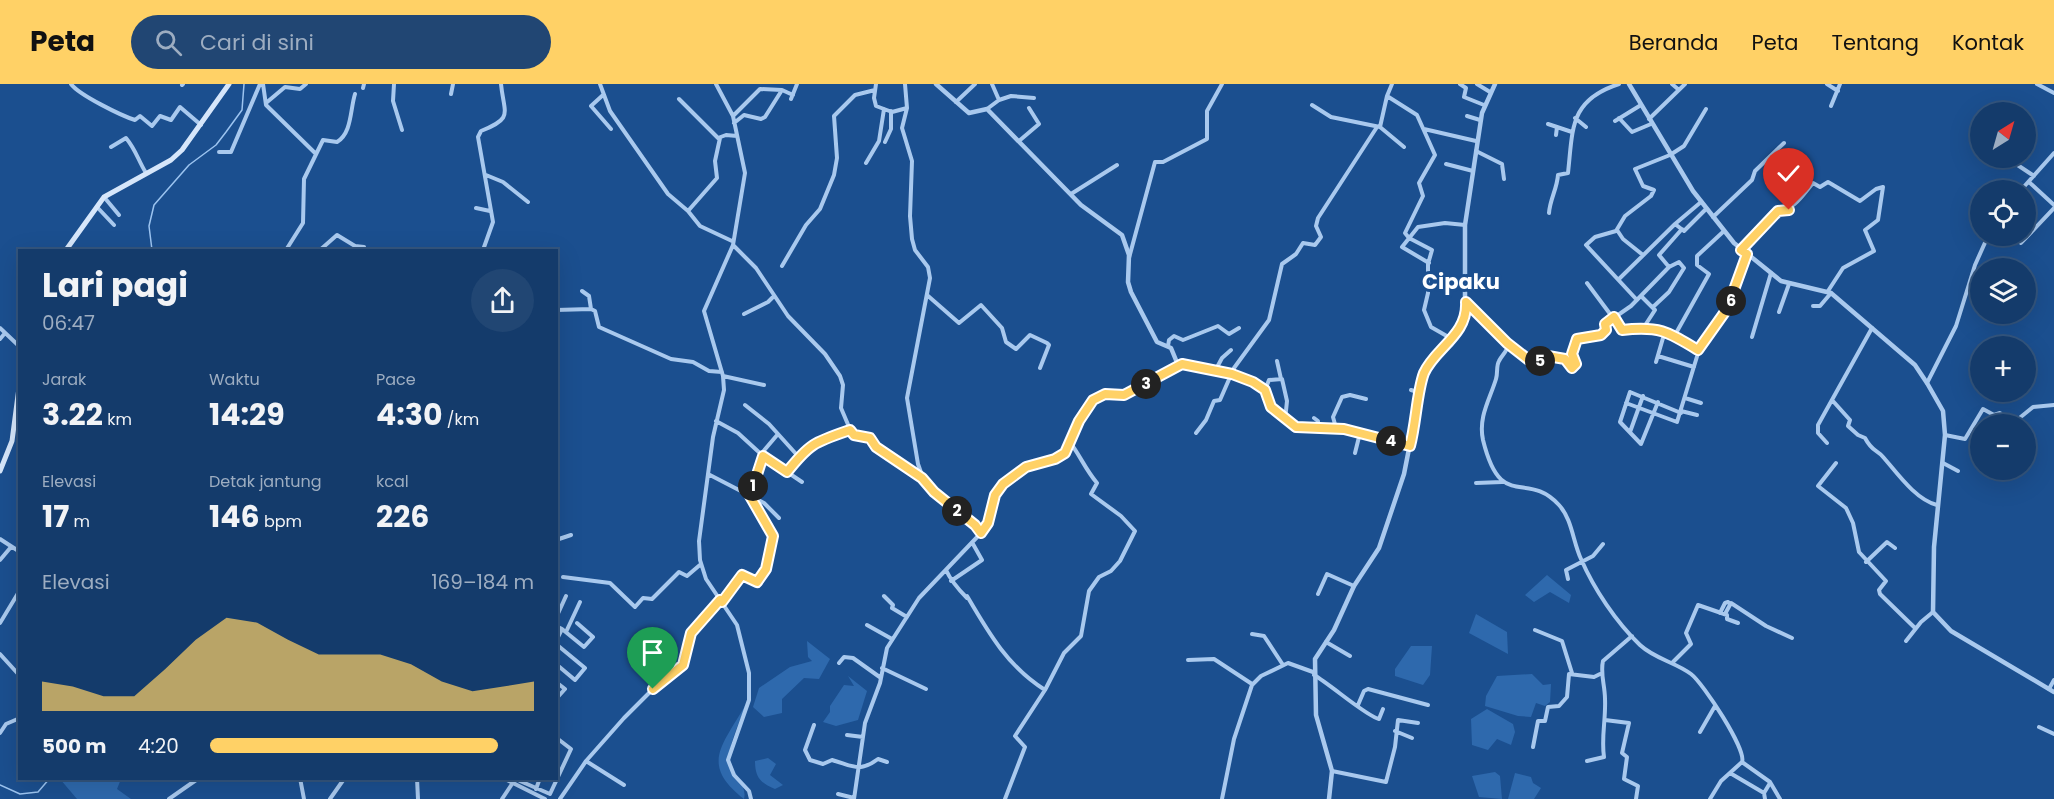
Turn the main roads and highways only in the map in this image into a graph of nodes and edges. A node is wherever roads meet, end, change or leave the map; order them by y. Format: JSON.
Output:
{"nodes":[{"id":1,"x":229,"y":84,"type":"edge"},
{"id":2,"x":68,"y":249,"type":"edge"},
{"id":3,"x":18,"y":395,"type":"edge"},
{"id":4,"x":0,"y":469,"type":"edge"}],
"edges":[{"from":1,"to":2,"type":"main road"},
{"from":3,"to":4,"type":"main road"}]}
